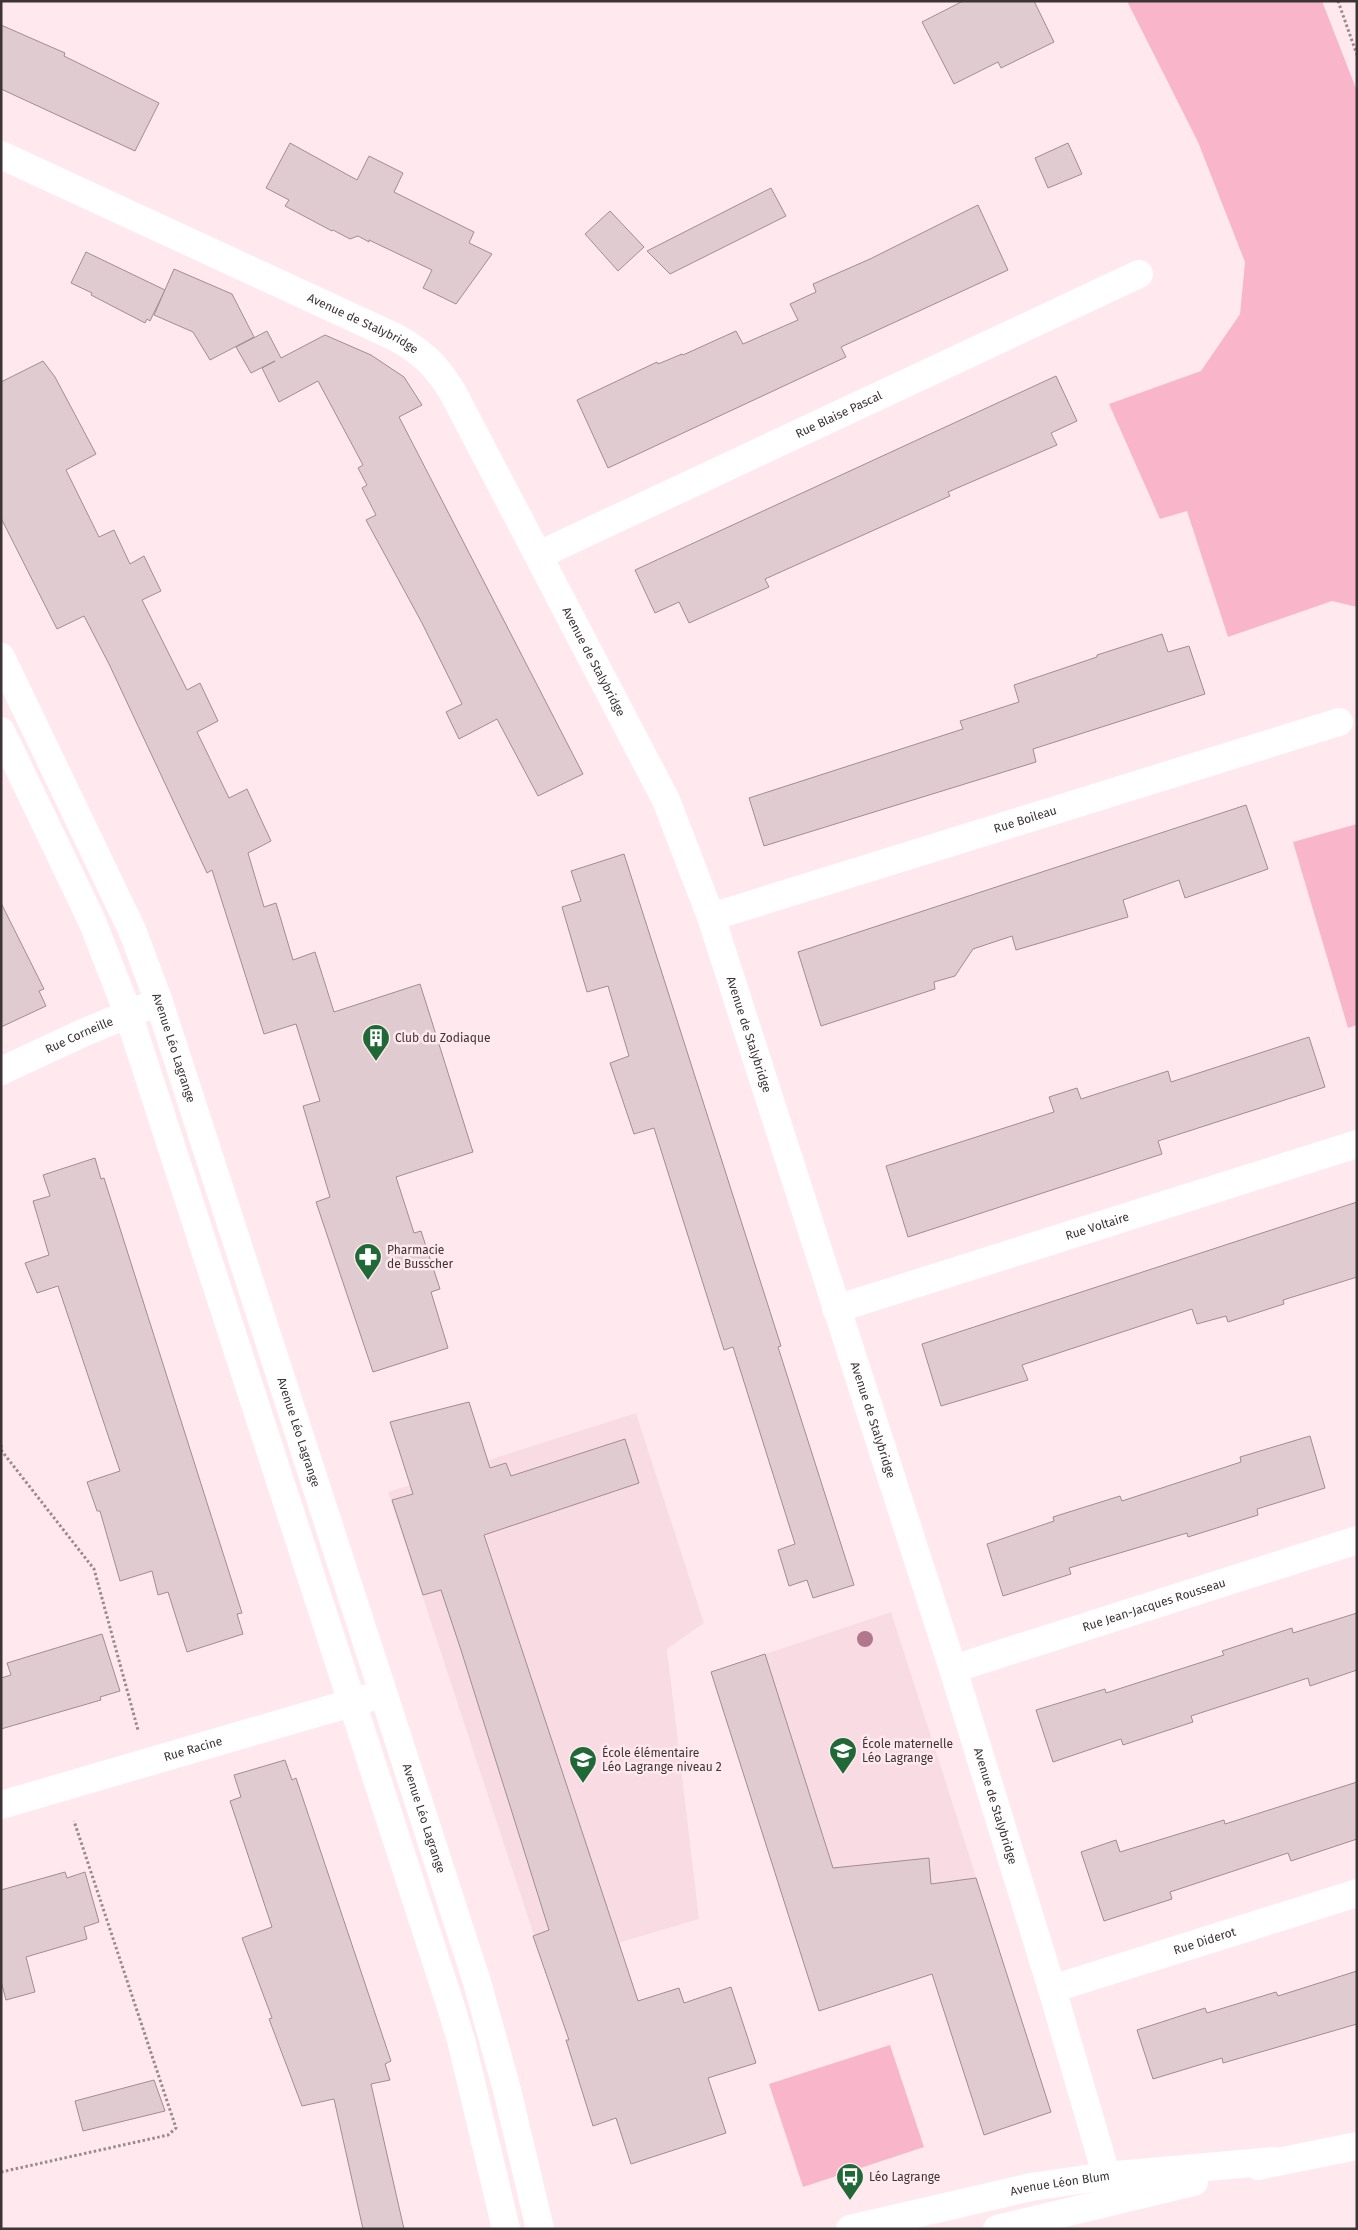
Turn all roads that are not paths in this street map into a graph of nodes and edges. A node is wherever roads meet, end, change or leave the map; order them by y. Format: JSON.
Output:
{"nodes":[{"id":1,"x":1,"y":155,"type":"edge"},
{"id":2,"x":1139,"y":274,"type":"dead end"},
{"id":3,"x":539,"y":556,"type":"junction"},
{"id":4,"x":1,"y":656,"type":"edge"},
{"id":5,"x":1339,"y":722,"type":"dead end"},
{"id":6,"x":1,"y":731,"type":"edge"},
{"id":7,"x":711,"y":917,"type":"junction"},
{"id":8,"x":159,"y":1002,"type":"junction"},
{"id":9,"x":128,"y":1013,"type":"junction"},
{"id":10,"x":1,"y":1071,"type":"edge"},
{"id":11,"x":1357,"y":1144,"type":"edge"},
{"id":12,"x":836,"y":1309,"type":"junction"},
{"id":13,"x":1357,"y":1540,"type":"edge"},
{"id":14,"x":953,"y":1669,"type":"junction"},
{"id":15,"x":384,"y":1694,"type":"junction"},
{"id":16,"x":352,"y":1703,"type":"junction"},
{"id":17,"x":1,"y":1805,"type":"edge"},
{"id":18,"x":1357,"y":1893,"type":"edge"},
{"id":19,"x":1052,"y":1990,"type":"junction"},
{"id":20,"x":1357,"y":2146,"type":"edge"},
{"id":21,"x":1274,"y":2161,"type":"junction"},
{"id":22,"x":1106,"y":2176,"type":"junction"},
{"id":23,"x":1114,"y":2202,"type":"junction"},
{"id":24,"x":506,"y":2229,"type":"edge"},
{"id":25,"x":540,"y":2229,"type":"edge"},
{"id":26,"x":850,"y":2229,"type":"edge"},
{"id":27,"x":998,"y":2229,"type":"edge"}],
"edges":[{"from":1,"to":3,"type":"street","name":"Avenue de Stalybridge"},
{"from":2,"to":3,"type":"street","name":"Rue Blaise Pascal"},
{"from":3,"to":7,"type":"street","name":"Avenue de Stalybridge"},
{"from":4,"to":8,"type":"street","name":"Avenue Léo Lagrange"},
{"from":5,"to":7,"type":"street","name":"Rue Boileau"},
{"from":6,"to":9,"type":"street"},
{"from":7,"to":12,"type":"street","name":"Avenue de Stalybridge"},
{"from":8,"to":9,"type":"street","name":"Rue Corneille"},
{"from":8,"to":15,"type":"street","name":"Avenue Léo Lagrange"},
{"from":9,"to":10,"type":"street","name":"Rue Corneille"},
{"from":9,"to":16,"type":"street"},
{"from":11,"to":12,"type":"street","name":"Rue Voltaire"},
{"from":12,"to":14,"type":"street","name":"Avenue de Stalybridge"},
{"from":13,"to":14,"type":"street","name":"Rue Jean-Jacques Rousseau"},
{"from":14,"to":19,"type":"street","name":"Avenue de Stalybridge"},
{"from":15,"to":16,"type":"street","name":"Rue Racine"},
{"from":15,"to":25,"type":"street","name":"Avenue Léo Lagrange"},
{"from":16,"to":17,"type":"street","name":"Rue Racine"},
{"from":16,"to":24,"type":"street"},
{"from":18,"to":19,"type":"street","name":"Rue Diderot"},
{"from":19,"to":22,"type":"street","name":"Avenue de Stalybridge"},
{"from":20,"to":21,"type":"street","name":"Avenue Léon Blum"},
{"from":21,"to":22,"type":"street","name":"Avenue Léon Blum"},
{"from":21,"to":23,"type":"street","name":"Avenue Léon Blum"},
{"from":22,"to":23,"type":"street","name":"Avenue de Stalybridge"},
{"from":22,"to":26,"type":"street","name":"Avenue Léon Blum"},
{"from":23,"to":27,"type":"street","name":"Avenue Léon Blum"}]}
